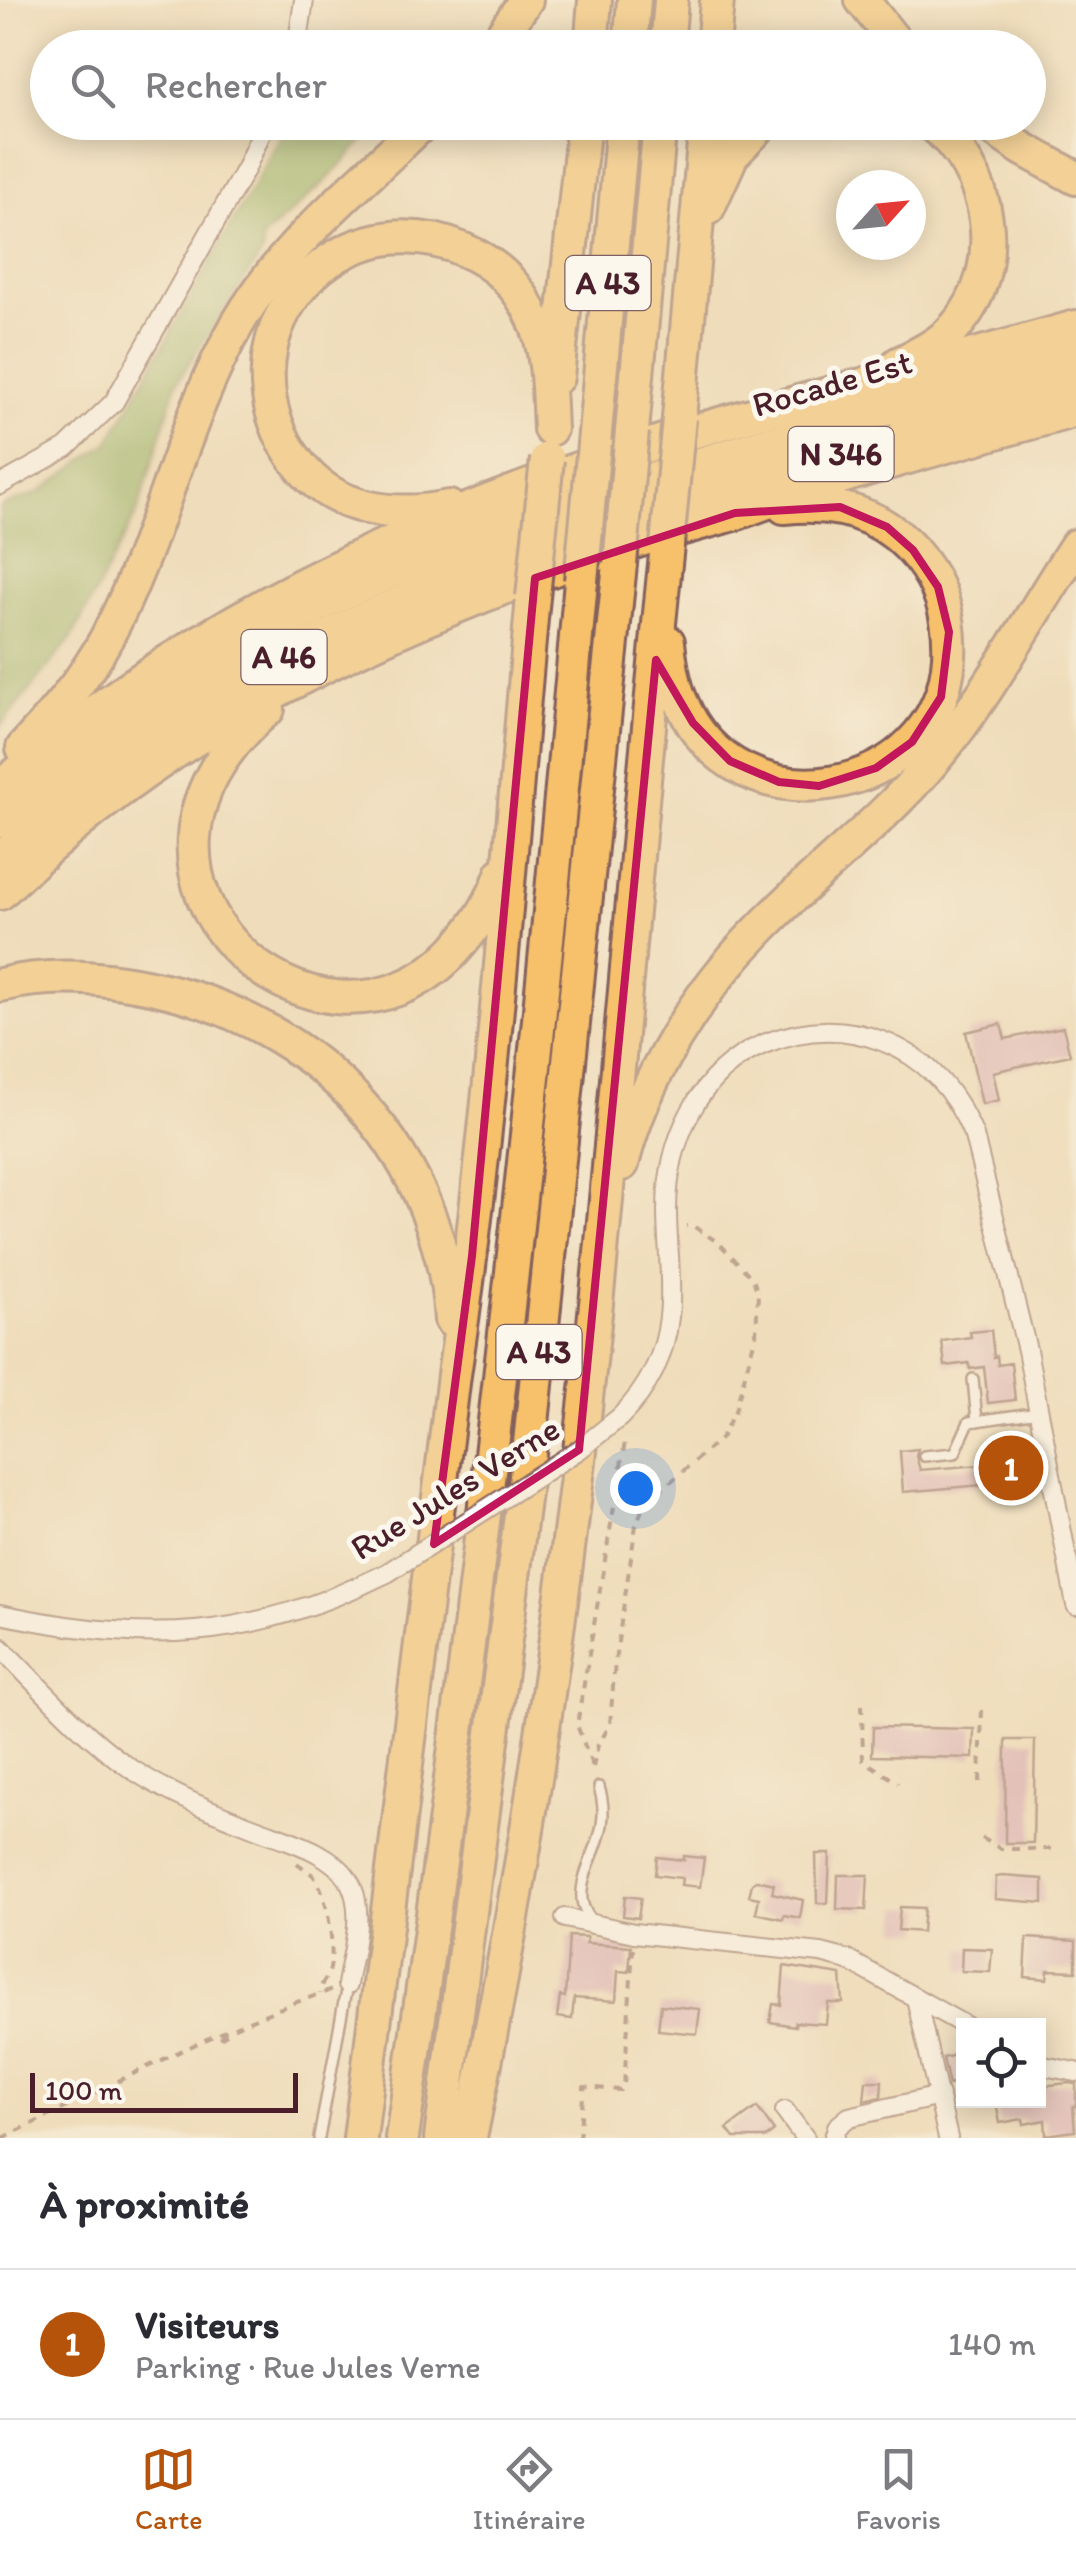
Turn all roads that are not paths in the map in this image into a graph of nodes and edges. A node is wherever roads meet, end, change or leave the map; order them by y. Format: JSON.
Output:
{"nodes":[{"id":1,"x":304,"y":0,"type":"edge"},
{"id":2,"x":526,"y":0,"type":"edge"},
{"id":3,"x":595,"y":0,"type":"edge"},
{"id":4,"x":634,"y":0,"type":"edge"},
{"id":5,"x":671,"y":0,"type":"edge"},
{"id":6,"x":717,"y":0,"type":"edge"},
{"id":7,"x":862,"y":0,"type":"edge"},
{"id":8,"x":300,"y":30,"type":"edge"},
{"id":9,"x":505,"y":30,"type":"edge"},
{"id":10,"x":592,"y":30,"type":"edge"},
{"id":11,"x":632,"y":30,"type":"edge"},
{"id":12,"x":668,"y":30,"type":"edge"},
{"id":13,"x":714,"y":30,"type":"edge"},
{"id":14,"x":886,"y":30,"type":"edge"},
{"id":15,"x":258,"y":140,"type":"edge"},
{"id":16,"x":405,"y":140,"type":"edge"},
{"id":17,"x":582,"y":140,"type":"edge"},
{"id":18,"x":621,"y":140,"type":"edge"},
{"id":19,"x":658,"y":140,"type":"edge"},
{"id":20,"x":704,"y":140,"type":"edge"},
{"id":21,"x":744,"y":140,"type":"edge"},
{"id":22,"x":948,"y":140,"type":"edge"},
{"id":23,"x":1009,"y":140,"type":"edge"},
{"id":24,"x":1076,"y":178,"type":"edge"},
{"id":25,"x":694,"y":255,"type":"junction"},
{"id":26,"x":1076,"y":326,"type":"edge"},
{"id":27,"x":1076,"y":355,"type":"edge"},
{"id":28,"x":1076,"y":386,"type":"edge"},
{"id":29,"x":824,"y":394,"type":"junction"},
{"id":30,"x":1076,"y":410,"type":"edge"},
{"id":31,"x":549,"y":444,"type":"junction"},
{"id":32,"x":0,"y":485,"type":"edge"},
{"id":33,"x":503,"y":495,"type":"junction"},
{"id":34,"x":609,"y":508,"type":"junction"},
{"id":35,"x":735,"y":513,"type":"junction"},
{"id":36,"x":1076,"y":546,"type":"edge"},
{"id":37,"x":664,"y":580,"type":"junction"},
{"id":38,"x":339,"y":660,"type":"junction"},
{"id":39,"x":0,"y":772,"type":"edge"},
{"id":40,"x":0,"y":788,"type":"edge"},
{"id":41,"x":0,"y":821,"type":"edge"},
{"id":42,"x":510,"y":840,"type":"junction"},
{"id":43,"x":0,"y":860,"type":"edge"},
{"id":44,"x":0,"y":892,"type":"edge"},
{"id":45,"x":0,"y":985,"type":"edge"},
{"id":46,"x":598,"y":1286,"type":"junction"},
{"id":47,"x":454,"y":1375,"type":"junction"},
{"id":48,"x":973,"y":1379,"type":"dead end"},
{"id":49,"x":1040,"y":1412,"type":"junction"},
{"id":50,"x":977,"y":1422,"type":"junction"},
{"id":51,"x":924,"y":1456,"type":"dead end"},
{"id":52,"x":1076,"y":1605,"type":"edge"},
{"id":53,"x":0,"y":1614,"type":"edge"},
{"id":54,"x":0,"y":1647,"type":"edge"},
{"id":55,"x":600,"y":1787,"type":"road end"},
{"id":56,"x":565,"y":1918,"type":"dead end"},
{"id":57,"x":593,"y":1923,"type":"junction"},
{"id":58,"x":348,"y":1985,"type":"joint"},
{"id":59,"x":916,"y":1998,"type":"junction"},
{"id":60,"x":374,"y":2009,"type":"junction"},
{"id":61,"x":956,"y":2020,"type":"edge"},
{"id":62,"x":1046,"y":2066,"type":"edge"},
{"id":63,"x":1076,"y":2072,"type":"edge"},
{"id":64,"x":938,"y":2096,"type":"junction"},
{"id":65,"x":784,"y":2111,"type":"dead end"},
{"id":66,"x":319,"y":2138,"type":"edge"},
{"id":67,"x":347,"y":2138,"type":"edge"},
{"id":68,"x":360,"y":2138,"type":"edge"},
{"id":69,"x":402,"y":2138,"type":"edge"},
{"id":70,"x":442,"y":2138,"type":"edge"},
{"id":71,"x":473,"y":2138,"type":"edge"},
{"id":72,"x":805,"y":2138,"type":"edge"},
{"id":73,"x":834,"y":2138,"type":"edge"},
{"id":74,"x":948,"y":2138,"type":"edge"}],
"edges":[{"from":1,"to":8,"type":"street"},
{"from":2,"to":9,"type":"highway"},
{"from":3,"to":10,"type":"highway"},
{"from":4,"to":11,"type":"highway"},
{"from":5,"to":12,"type":"highway"},
{"from":6,"to":13,"type":"highway"},
{"from":7,"to":14,"type":"highway"},
{"from":15,"to":32,"type":"street"},
{"from":16,"to":39,"type":"highway"},
{"from":17,"to":31,"type":"highway"},
{"from":18,"to":69,"type":"highway","number":"A 43","bridge":true},
{"from":19,"to":70,"type":"highway","number":"A 43","bridge":true},
{"from":20,"to":25,"type":"highway"},
{"from":21,"to":25,"type":"highway"},
{"from":22,"to":29,"type":"highway"},
{"from":23,"to":24,"type":"highway"},
{"from":25,"to":37,"type":"highway","bridge":true},
{"from":26,"to":29,"type":"highway"},
{"from":27,"to":34,"type":"highway","name":"Rocade Est","number":"N 346"},
{"from":28,"to":34,"type":"highway","name":"Rocade Est","number":"N 346"},
{"from":29,"to":33,"type":"highway"},
{"from":30,"to":35,"type":"highway"},
{"from":31,"to":33,"type":"highway"},
{"from":31,"to":42,"type":"highway","bridge":true},
{"from":33,"to":40,"type":"highway"},
{"from":34,"to":41,"type":"highway","number":"A 46"},
{"from":34,"to":43,"type":"highway","number":"A 46"},
{"from":35,"to":37,"type":"highway"},
{"from":35,"to":38,"type":"highway"},
{"from":36,"to":46,"type":"highway"},
{"from":37,"to":46,"type":"highway"},
{"from":38,"to":42,"type":"highway"},
{"from":38,"to":44,"type":"highway"},
{"from":42,"to":47,"type":"highway"},
{"from":45,"to":47,"type":"highway"},
{"from":46,"to":71,"type":"highway"},
{"from":47,"to":60,"type":"highway"},
{"from":48,"to":50,"type":"lane"},
{"from":49,"to":50,"type":"lane"},
{"from":49,"to":52,"type":"street","name":"Rue Jules Verne"},
{"from":49,"to":53,"type":"street","name":"Rue Jules Verne","bridge":true},
{"from":50,"to":51,"type":"lane"},
{"from":54,"to":58,"type":"street"},
{"from":55,"to":57,"type":"lane"},
{"from":56,"to":57,"type":"street"},
{"from":57,"to":59,"type":"street"},
{"from":58,"to":66,"type":"lane"},
{"from":59,"to":61,"type":"street"},
{"from":59,"to":64,"type":"street"},
{"from":60,"to":67,"type":"highway"},
{"from":60,"to":68,"type":"highway"},
{"from":62,"to":63,"type":"street"},
{"from":64,"to":73,"type":"street"},
{"from":64,"to":74,"type":"street"},
{"from":65,"to":72,"type":"street"}]}
